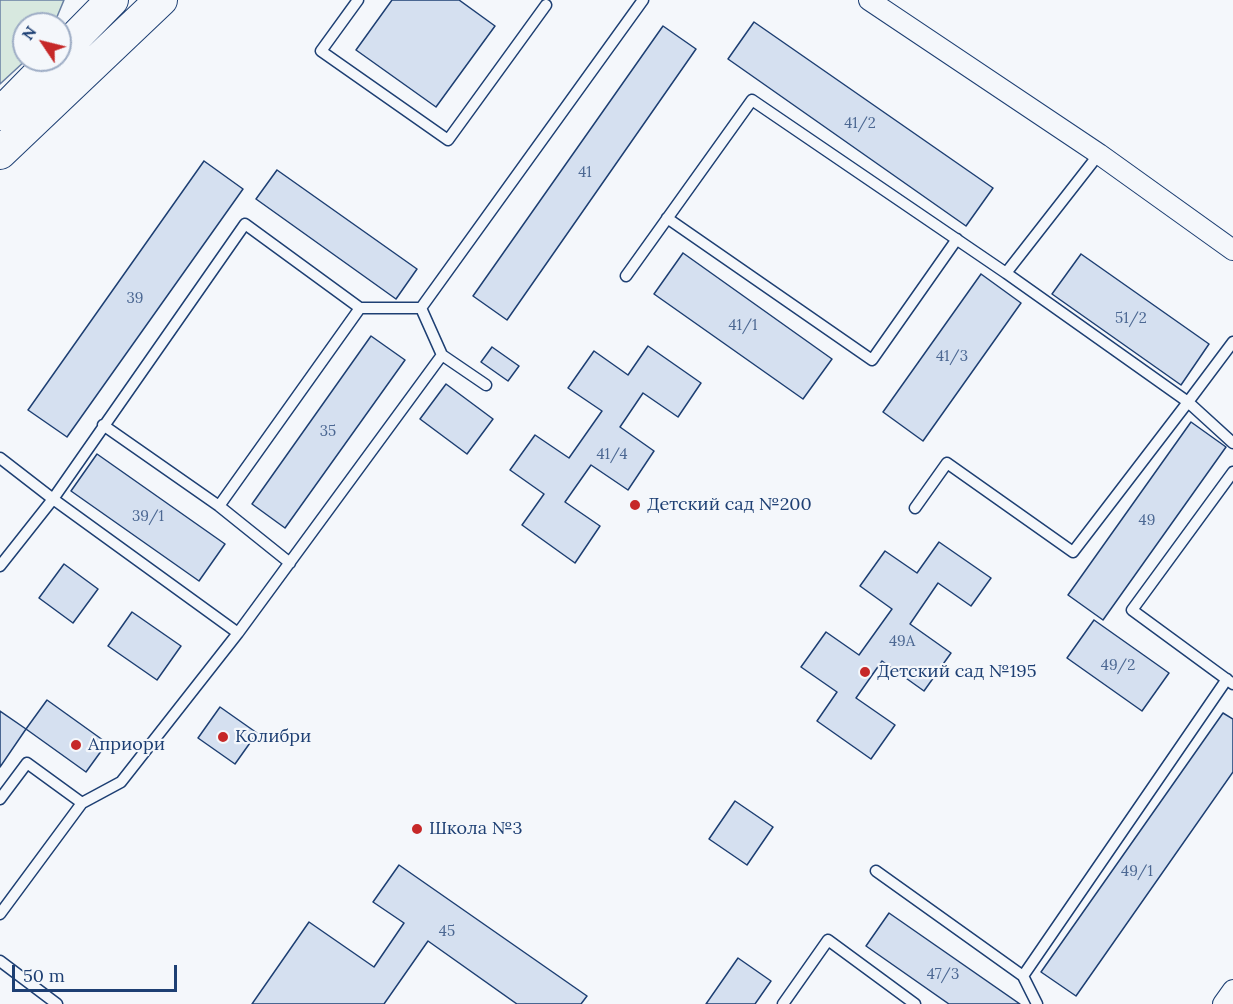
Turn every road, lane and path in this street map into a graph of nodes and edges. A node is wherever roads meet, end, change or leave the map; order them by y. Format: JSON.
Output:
{"nodes":[{"id":1,"x":112,"y":0,"type":"edge"},
{"id":2,"x":160,"y":0,"type":"edge"},
{"id":3,"x":358,"y":0,"type":"edge"},
{"id":4,"x":643,"y":0,"type":"edge"},
{"id":5,"x":869,"y":0,"type":"edge"},
{"id":6,"x":545,"y":2,"type":"edge"},
{"id":7,"x":91,"y":13,"type":"edge"},
{"id":8,"x":72,"y":38,"type":"edge"},
{"id":9,"x":41,"y":72,"type":"edge"},
{"id":10,"x":0,"y":114,"type":"edge"},
{"id":11,"x":0,"y":153,"type":"edge"},
{"id":12,"x":1099,"y":154,"type":"junction"},
{"id":13,"x":668,"y":218,"type":"junction"},
{"id":14,"x":957,"y":239,"type":"junction"},
{"id":15,"x":1233,"y":250,"type":"edge"},
{"id":16,"x":1006,"y":273,"type":"junction"},
{"id":17,"x":627,"y":276,"type":"dead end"},
{"id":18,"x":421,"y":308,"type":"junction"},
{"id":19,"x":360,"y":309,"type":"junction"},
{"id":20,"x":1233,"y":342,"type":"edge"},
{"id":21,"x":442,"y":355,"type":"junction"},
{"id":22,"x":486,"y":385,"type":"dead end"},
{"id":23,"x":1188,"y":402,"type":"junction"},
{"id":24,"x":103,"y":425,"type":"junction"},
{"id":25,"x":1233,"y":443,"type":"edge"},
{"id":26,"x":0,"y":458,"type":"edge"},
{"id":27,"x":1233,"y":472,"type":"edge"},
{"id":28,"x":53,"y":499,"type":"junction"},
{"id":29,"x":219,"y":506,"type":"junction"},
{"id":30,"x":915,"y":508,"type":"dead end"},
{"id":31,"x":290,"y":563,"type":"junction"},
{"id":32,"x":0,"y":566,"type":"edge"},
{"id":33,"x":238,"y":633,"type":"junction"},
{"id":34,"x":1230,"y":682,"type":"edge"},
{"id":35,"x":0,"y":798,"type":"edge"},
{"id":36,"x":82,"y":803,"type":"junction"},
{"id":37,"x":876,"y":871,"type":"dead end"},
{"id":38,"x":0,"y":914,"type":"edge"},
{"id":39,"x":0,"y":961,"type":"edge"},
{"id":40,"x":1023,"y":976,"type":"junction"},
{"id":41,"x":1233,"y":990,"type":"edge"},
{"id":42,"x":57,"y":1004,"type":"edge"},
{"id":43,"x":783,"y":1004,"type":"edge"},
{"id":44,"x":915,"y":1004,"type":"edge"},
{"id":45,"x":1037,"y":1004,"type":"edge"},
{"id":46,"x":1223,"y":1004,"type":"edge"}],
"edges":[{"from":1,"to":7,"type":"main road"},
{"from":2,"to":11,"type":"main road"},
{"from":3,"to":6,"type":"lane"},
{"from":4,"to":18,"type":"lane"},
{"from":5,"to":12,"type":"street"},
{"from":7,"to":8,"type":"main road"},
{"from":9,"to":10,"type":"main road"},
{"from":12,"to":15,"type":"street"},
{"from":12,"to":16,"type":"lane"},
{"from":13,"to":14,"type":"lane"},
{"from":13,"to":14,"type":"lane"},
{"from":13,"to":17,"type":"lane"},
{"from":14,"to":16,"type":"lane"},
{"from":16,"to":23,"type":"lane"},
{"from":18,"to":19,"type":"lane"},
{"from":18,"to":21,"type":"lane"},
{"from":19,"to":24,"type":"lane"},
{"from":19,"to":29,"type":"lane"},
{"from":20,"to":23,"type":"lane"},
{"from":21,"to":22,"type":"lane"},
{"from":21,"to":31,"type":"lane"},
{"from":23,"to":25,"type":"lane"},
{"from":23,"to":30,"type":"lane"},
{"from":24,"to":28,"type":"lane"},
{"from":24,"to":29,"type":"lane"},
{"from":26,"to":28,"type":"lane"},
{"from":27,"to":34,"type":"lane"},
{"from":28,"to":32,"type":"lane"},
{"from":28,"to":33,"type":"lane"},
{"from":29,"to":31,"type":"lane"},
{"from":31,"to":33,"type":"lane"},
{"from":33,"to":36,"type":"lane"},
{"from":34,"to":40,"type":"lane"},
{"from":35,"to":36,"type":"lane"},
{"from":36,"to":38,"type":"lane"},
{"from":37,"to":40,"type":"lane"},
{"from":39,"to":42,"type":"lane"},
{"from":40,"to":45,"type":"lane"},
{"from":41,"to":46,"type":"street"},
{"from":43,"to":44,"type":"lane"}]}
